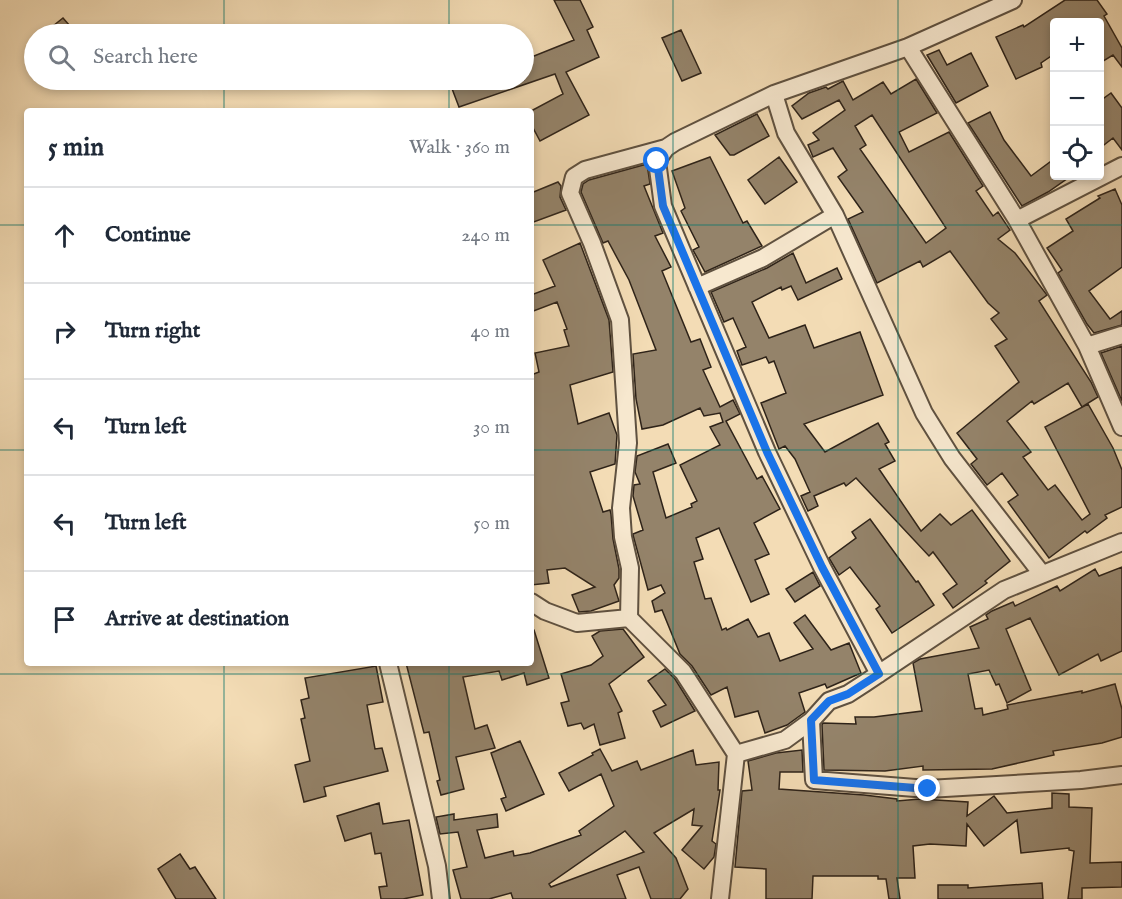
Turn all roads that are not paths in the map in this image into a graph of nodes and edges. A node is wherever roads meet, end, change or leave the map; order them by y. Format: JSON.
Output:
{"nodes":[{"id":1,"x":1013,"y":0,"type":"edge"},
{"id":2,"x":908,"y":46,"type":"junction"},
{"id":3,"x":774,"y":94,"type":"junction"},
{"id":4,"x":666,"y":148,"type":"junction"},
{"id":5,"x":1122,"y":166,"type":"edge"},
{"id":6,"x":835,"y":214,"type":"junction"},
{"id":7,"x":1017,"y":220,"type":"junction"},
{"id":8,"x":697,"y":287,"type":"junction"},
{"id":9,"x":1122,"y":335,"type":"edge"},
{"id":10,"x":1087,"y":346,"type":"junction"},
{"id":11,"x":1122,"y":426,"type":"edge"},
{"id":12,"x":1122,"y":542,"type":"edge"},
{"id":13,"x":1042,"y":574,"type":"junction"},
{"id":14,"x":534,"y":604,"type":"edge"},
{"id":15,"x":629,"y":618,"type":"junction"},
{"id":16,"x":389,"y":666,"type":"edge"},
{"id":17,"x":879,"y":674,"type":"junction"},
{"id":18,"x":811,"y":720,"type":"junction"},
{"id":19,"x":736,"y":754,"type":"junction"},
{"id":20,"x":1122,"y":775,"type":"edge"},
{"id":21,"x":441,"y":899,"type":"edge"},
{"id":22,"x":720,"y":899,"type":"edge"}],
"edges":[{"from":1,"to":2,"type":"street"},
{"from":2,"to":3,"type":"street"},
{"from":2,"to":7,"type":"street"},
{"from":3,"to":4,"type":"street"},
{"from":3,"to":6,"type":"street"},
{"from":4,"to":8,"type":"street"},
{"from":4,"to":15,"type":"street"},
{"from":5,"to":7,"type":"street"},
{"from":6,"to":8,"type":"street"},
{"from":6,"to":13,"type":"street"},
{"from":7,"to":10,"type":"street"},
{"from":8,"to":17,"type":"street"},
{"from":9,"to":10,"type":"street"},
{"from":10,"to":11,"type":"street"},
{"from":12,"to":13,"type":"street"},
{"from":13,"to":17,"type":"street"},
{"from":14,"to":15,"type":"street"},
{"from":15,"to":19,"type":"street"},
{"from":16,"to":21,"type":"street"},
{"from":17,"to":18,"type":"street"},
{"from":18,"to":19,"type":"street"},
{"from":18,"to":20,"type":"street"},
{"from":19,"to":22,"type":"street"}]}
